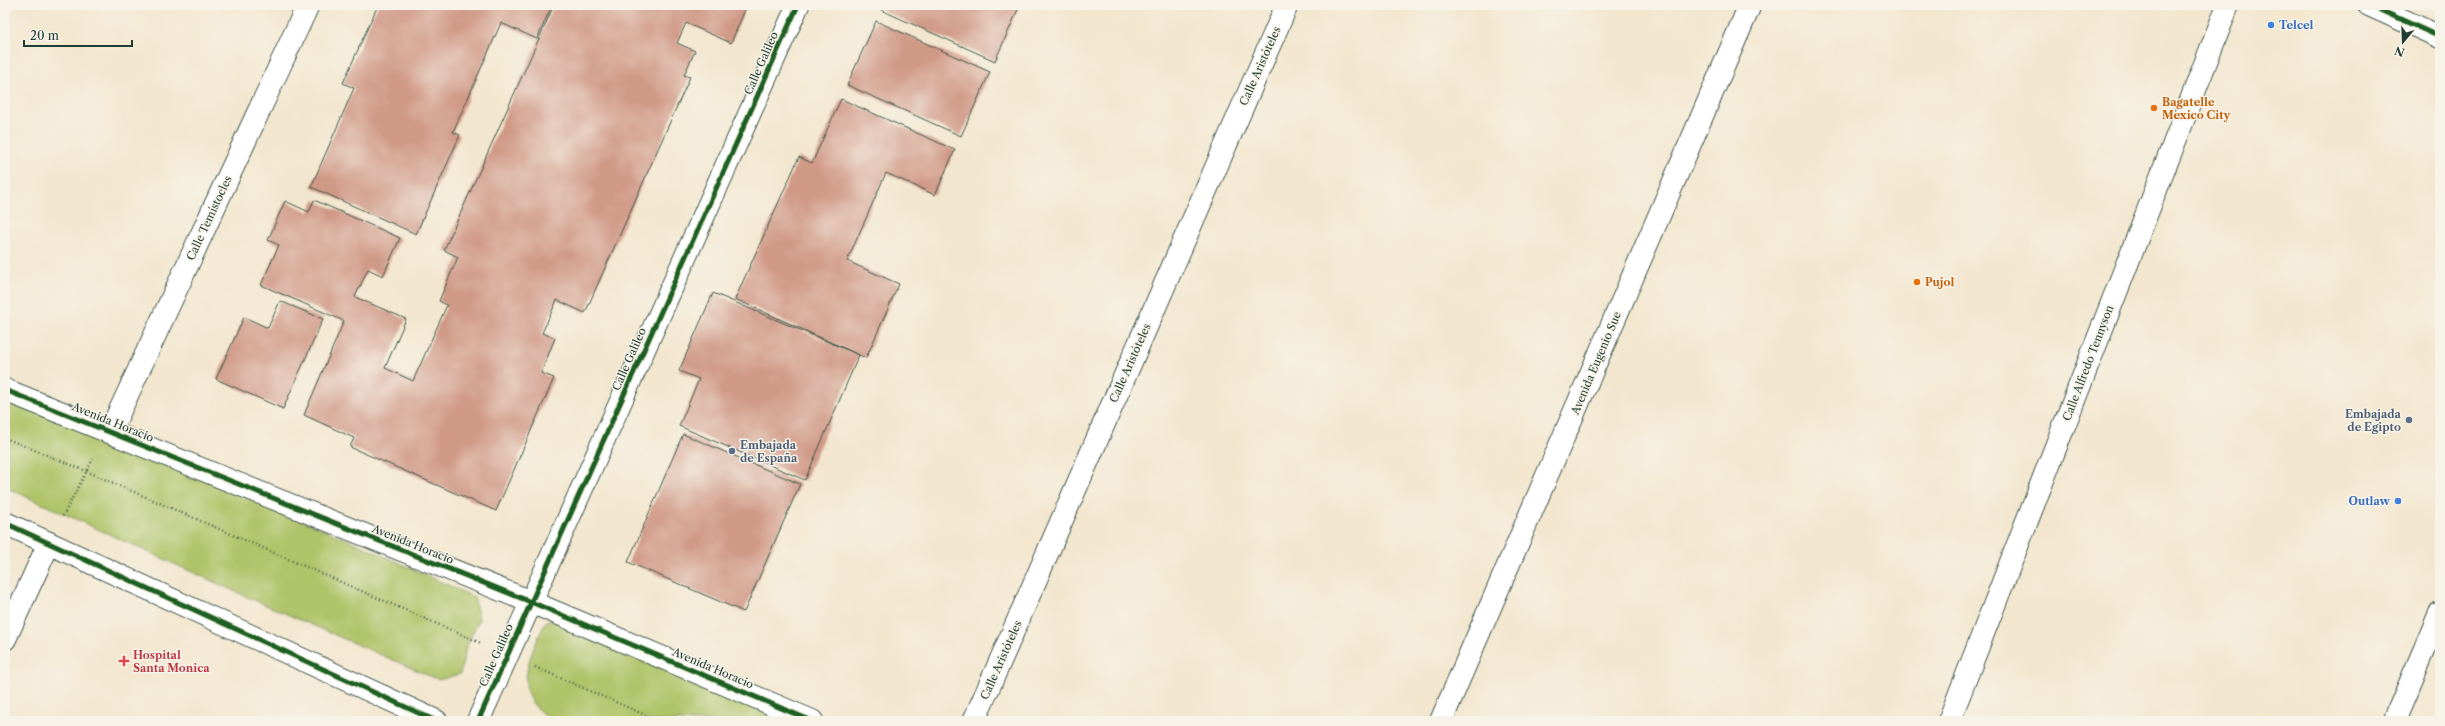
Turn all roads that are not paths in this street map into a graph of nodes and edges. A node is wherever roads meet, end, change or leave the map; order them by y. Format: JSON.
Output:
{"nodes":[{"id":1,"x":308,"y":5,"type":"edge"},
{"id":2,"x":798,"y":5,"type":"edge"},
{"id":3,"x":1287,"y":5,"type":"edge"},
{"id":4,"x":1750,"y":5,"type":"edge"},
{"id":5,"x":2228,"y":5,"type":"edge"},
{"id":6,"x":2369,"y":5,"type":"edge"},
{"id":7,"x":2440,"y":37,"type":"edge"},
{"id":8,"x":5,"y":390,"type":"edge"},
{"id":9,"x":110,"y":432,"type":"junction"},
{"id":10,"x":5,"y":523,"type":"edge"},
{"id":11,"x":49,"y":544,"type":"junction"},
{"id":12,"x":531,"y":602,"type":"junction"},
{"id":13,"x":2440,"y":613,"type":"edge"},
{"id":14,"x":5,"y":639,"type":"edge"},
{"id":15,"x":436,"y":721,"type":"edge"},
{"id":16,"x":478,"y":721,"type":"edge"},
{"id":17,"x":812,"y":721,"type":"edge"},
{"id":18,"x":974,"y":721,"type":"edge"},
{"id":19,"x":1441,"y":721,"type":"edge"},
{"id":20,"x":1949,"y":721,"type":"edge"},
{"id":21,"x":2394,"y":721,"type":"edge"}],
"edges":[{"from":1,"to":9,"type":"street","name":"Calle Temístocles"},
{"from":2,"to":12,"type":"street","name":"Calle Galileo"},
{"from":3,"to":18,"type":"street","name":"Calle Aristóteles"},
{"from":4,"to":19,"type":"street","name":"Avenida Eugenio Sue"},
{"from":5,"to":20,"type":"street","name":"Calle Alfredo Tennyson"},
{"from":6,"to":7,"type":"street"},
{"from":8,"to":9,"type":"street","name":"Avenida Horacio"},
{"from":9,"to":12,"type":"street","name":"Avenida Horacio"},
{"from":10,"to":11,"type":"street"},
{"from":11,"to":14,"type":"street"},
{"from":11,"to":15,"type":"street"},
{"from":12,"to":16,"type":"street","name":"Calle Galileo"},
{"from":12,"to":17,"type":"street","name":"Avenida Horacio"},
{"from":13,"to":21,"type":"street"}]}
